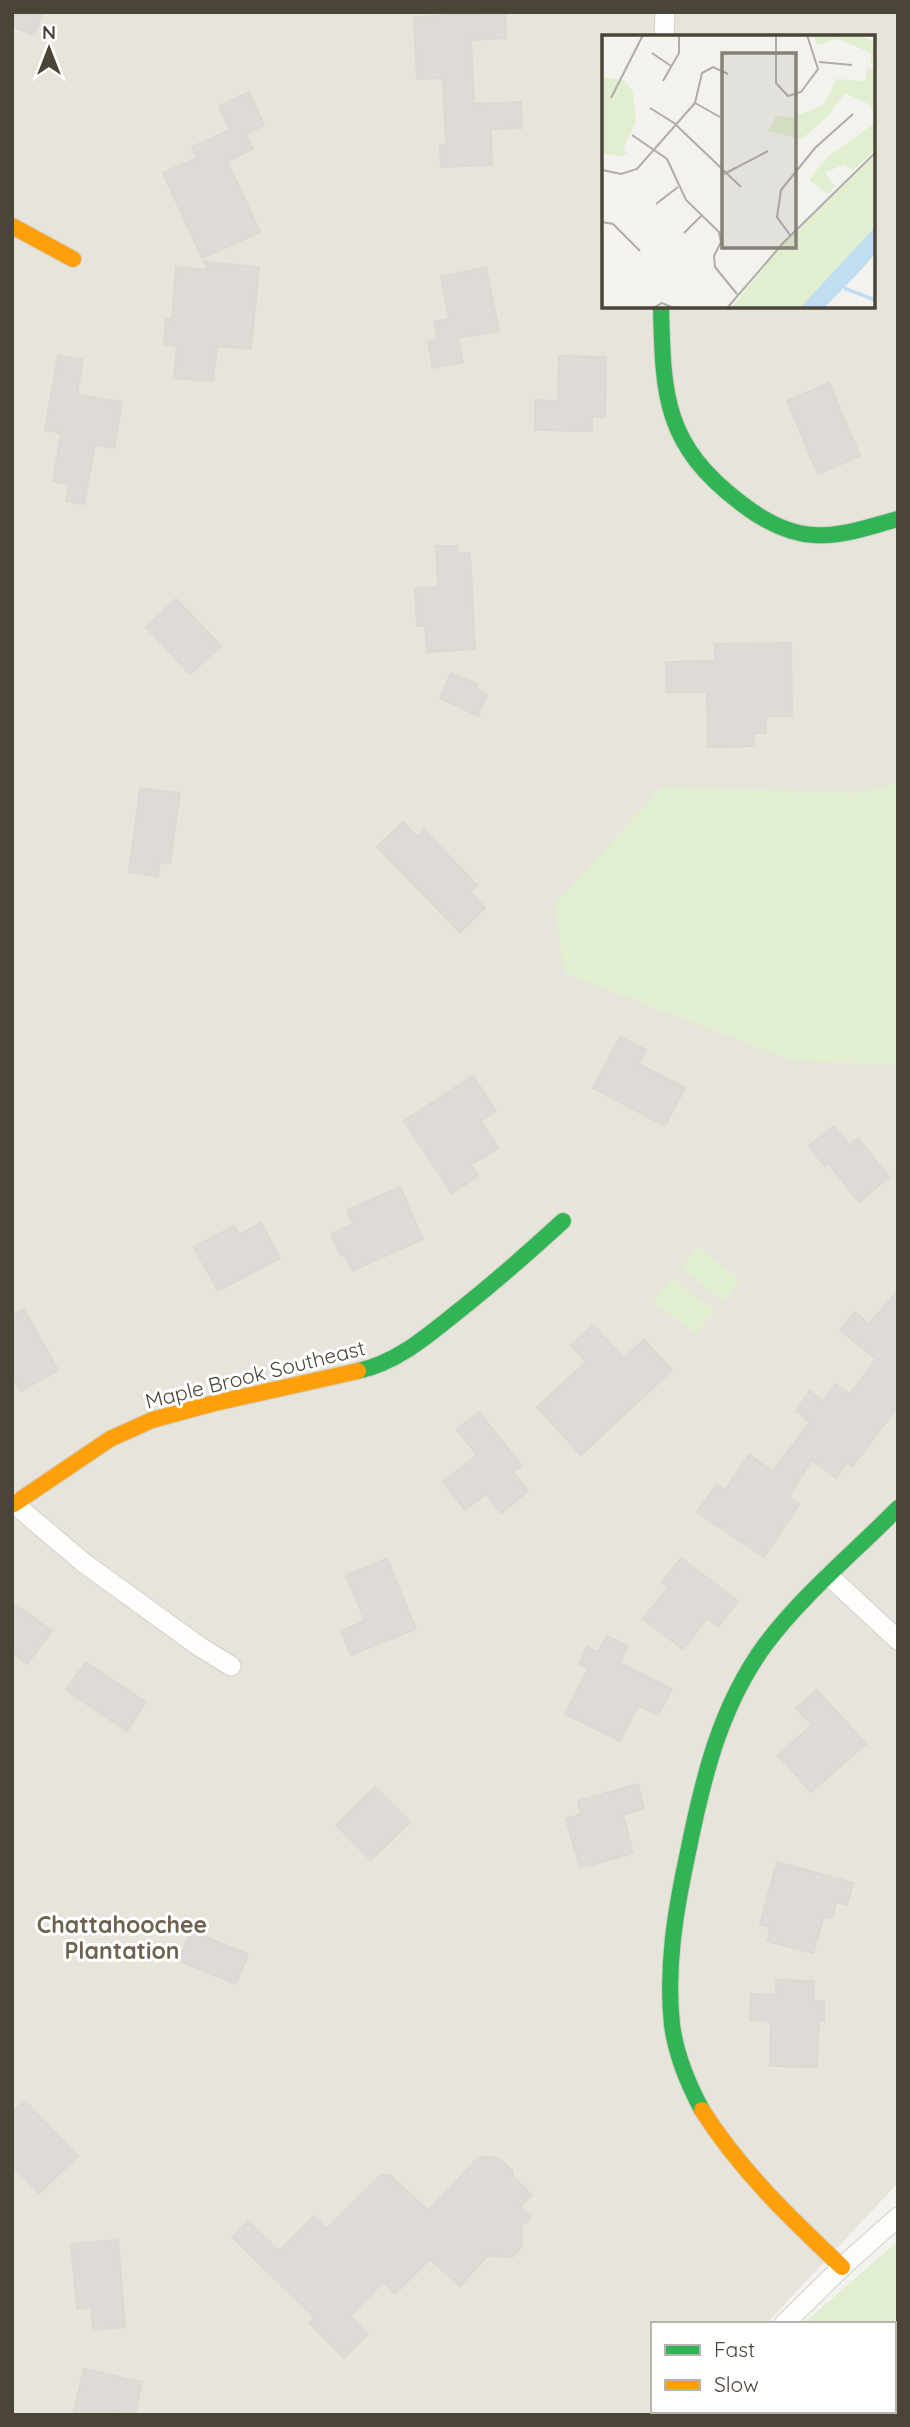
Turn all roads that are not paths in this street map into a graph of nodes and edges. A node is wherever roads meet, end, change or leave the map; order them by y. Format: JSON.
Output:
{"nodes":[{"id":1,"x":665,"y":12,"type":"edge"},
{"id":2,"x":664,"y":35,"type":"edge"},
{"id":3,"x":12,"y":226,"type":"edge"},
{"id":4,"x":73,"y":260,"type":"dead end"},
{"id":5,"x":661,"y":308,"type":"edge"},
{"id":6,"x":898,"y":519,"type":"edge"},
{"id":7,"x":563,"y":1222,"type":"dead end"},
{"id":8,"x":13,"y":1503,"type":"edge"},
{"id":9,"x":898,"y":1508,"type":"edge"},
{"id":10,"x":829,"y":1576,"type":"junction"},
{"id":11,"x":898,"y":1640,"type":"edge"},
{"id":12,"x":231,"y":1666,"type":"dead end"},
{"id":13,"x":898,"y":2217,"type":"edge"},
{"id":14,"x":842,"y":2267,"type":"junction"},
{"id":15,"x":786,"y":2322,"type":"edge"}],
"edges":[{"from":1,"to":2,"type":"street"},
{"from":3,"to":4,"type":"street"},
{"from":5,"to":6,"type":"street"},
{"from":7,"to":8,"type":"street","name":"Maple Brook Southeast"},
{"from":8,"to":12,"type":"street"},
{"from":9,"to":10,"type":"street"},
{"from":10,"to":11,"type":"street"},
{"from":10,"to":14,"type":"street"},
{"from":13,"to":14,"type":"street"},
{"from":14,"to":15,"type":"street"}]}
